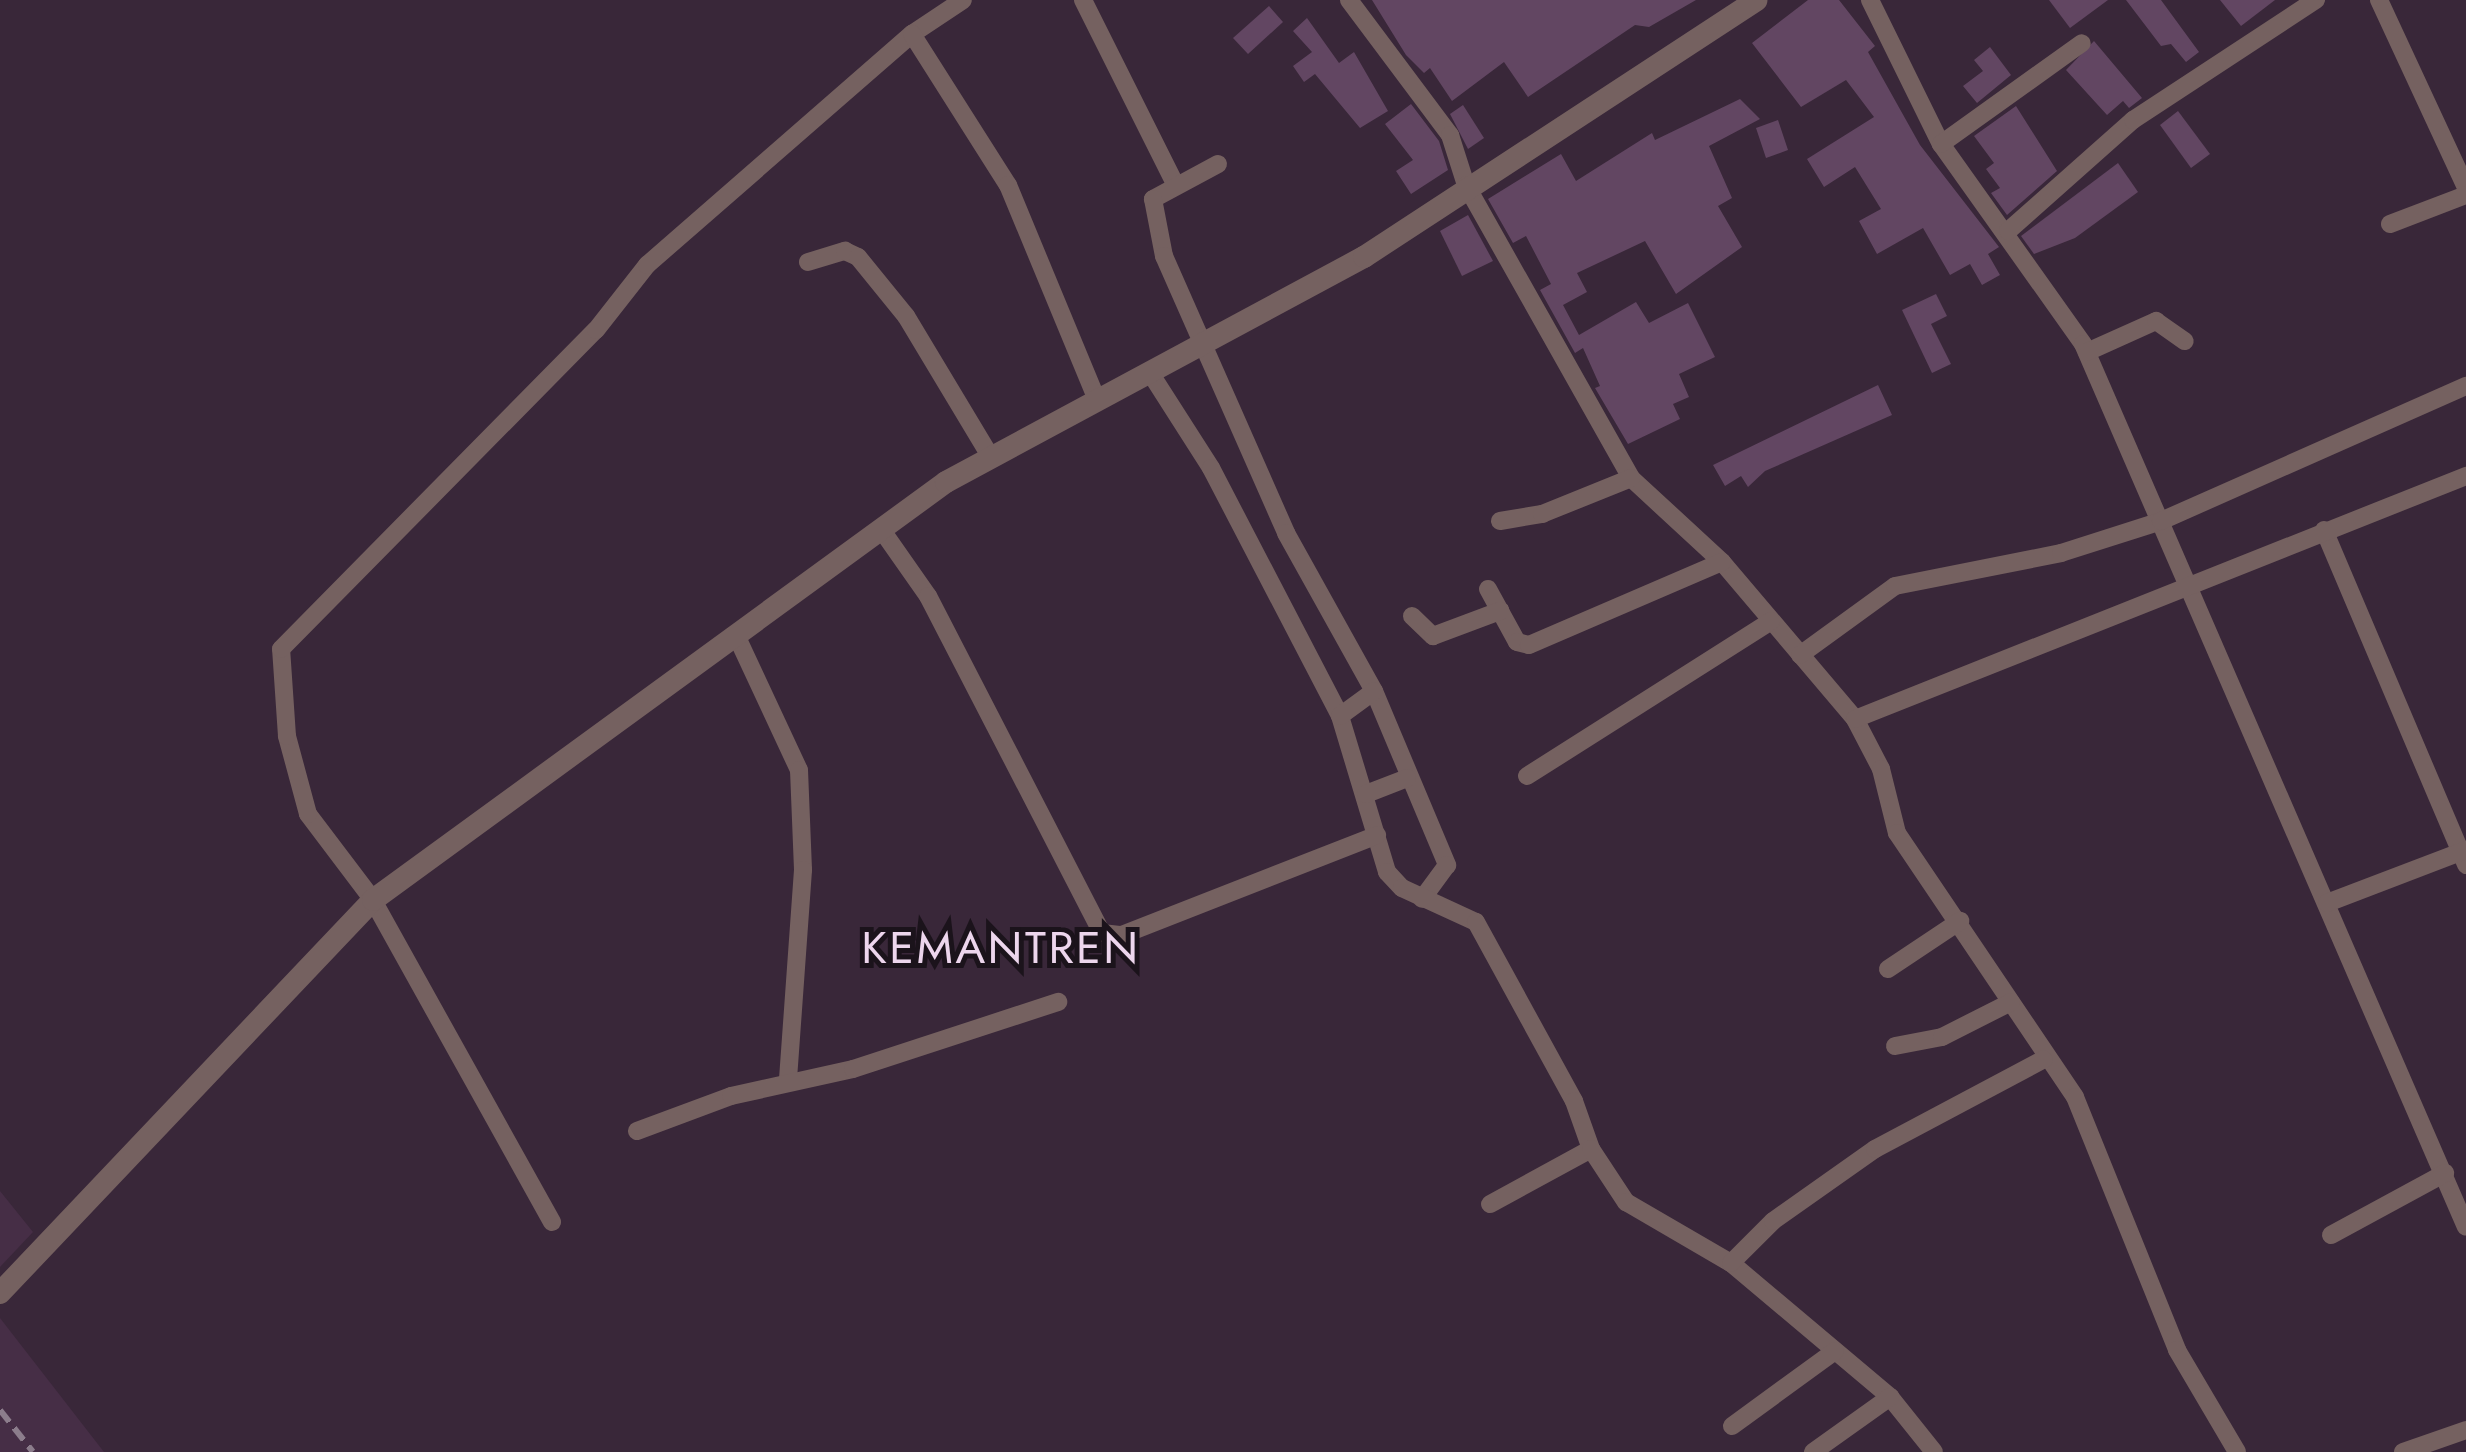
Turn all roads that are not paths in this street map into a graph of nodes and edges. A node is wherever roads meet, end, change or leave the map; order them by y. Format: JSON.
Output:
{"nodes":[{"id":1,"x":963,"y":0,"type":"edge"},
{"id":2,"x":1083,"y":0,"type":"edge"},
{"id":3,"x":1349,"y":0,"type":"edge"},
{"id":4,"x":1756,"y":0,"type":"edge"},
{"id":5,"x":1870,"y":0,"type":"edge"},
{"id":6,"x":2316,"y":0,"type":"edge"},
{"id":7,"x":2379,"y":0,"type":"edge"},
{"id":8,"x":912,"y":34,"type":"junction"},
{"id":9,"x":2082,"y":44,"type":"dead end"},
{"id":10,"x":1940,"y":144,"type":"junction"},
{"id":11,"x":1218,"y":164,"type":"dead end"},
{"id":12,"x":2464,"y":179,"type":"edge"},
{"id":13,"x":1175,"y":184,"type":"junction"},
{"id":14,"x":1466,"y":186,"type":"junction"},
{"id":15,"x":2466,"y":196,"type":"edge"},
{"id":16,"x":2390,"y":224,"type":"dead end"},
{"id":17,"x":2008,"y":232,"type":"junction"},
{"id":18,"x":808,"y":262,"type":"dead end"},
{"id":19,"x":2185,"y":341,"type":"dead end"},
{"id":20,"x":1206,"y":346,"type":"junction"},
{"id":21,"x":2087,"y":352,"type":"junction"},
{"id":22,"x":1163,"y":365,"type":"junction"},
{"id":23,"x":2466,"y":386,"type":"edge"},
{"id":24,"x":1096,"y":395,"type":"junction"},
{"id":25,"x":989,"y":454,"type":"junction"},
{"id":26,"x":1632,"y":478,"type":"junction"},
{"id":27,"x":2464,"y":483,"type":"edge"},
{"id":28,"x":1500,"y":521,"type":"dead end"},
{"id":29,"x":2162,"y":521,"type":"junction"},
{"id":30,"x":1261,"y":523,"type":"junction"},
{"id":31,"x":881,"y":529,"type":"junction"},
{"id":32,"x":2324,"y":530,"type":"junction"},
{"id":33,"x":1722,"y":562,"type":"junction"},
{"id":34,"x":2188,"y":582,"type":"junction"},
{"id":35,"x":1488,"y":588,"type":"dead end"},
{"id":36,"x":1500,"y":611,"type":"junction"},
{"id":37,"x":1412,"y":616,"type":"dead end"},
{"id":38,"x":1771,"y":621,"type":"junction"},
{"id":39,"x":736,"y":635,"type":"junction"},
{"id":40,"x":1800,"y":655,"type":"junction"},
{"id":41,"x":1370,"y":695,"type":"junction"},
{"id":42,"x":1344,"y":713,"type":"junction"},
{"id":43,"x":1855,"y":719,"type":"junction"},
{"id":44,"x":1526,"y":776,"type":"dead end"},
{"id":45,"x":1403,"y":779,"type":"junction"},
{"id":46,"x":1371,"y":791,"type":"junction"},
{"id":47,"x":1377,"y":835,"type":"junction"},
{"id":48,"x":2464,"y":856,"type":"edge"},
{"id":49,"x":1426,"y":893,"type":"junction"},
{"id":50,"x":373,"y":900,"type":"junction"},
{"id":51,"x":2328,"y":904,"type":"junction"},
{"id":52,"x":1960,"y":921,"type":"junction"},
{"id":53,"x":1888,"y":969,"type":"dead end"},
{"id":54,"x":1058,"y":1002,"type":"dead end"},
{"id":55,"x":2012,"y":1002,"type":"junction"},
{"id":56,"x":1894,"y":1046,"type":"dead end"},
{"id":57,"x":2044,"y":1059,"type":"junction"},
{"id":58,"x":788,"y":1082,"type":"junction"},
{"id":59,"x":637,"y":1131,"type":"dead end"},
{"id":60,"x":1591,"y":1149,"type":"junction"},
{"id":61,"x":2445,"y":1173,"type":"junction"},
{"id":62,"x":1490,"y":1204,"type":"dead end"},
{"id":63,"x":552,"y":1222,"type":"dead end"},
{"id":64,"x":2466,"y":1227,"type":"edge"},
{"id":65,"x":2331,"y":1235,"type":"dead end"},
{"id":66,"x":1734,"y":1260,"type":"junction"},
{"id":67,"x":0,"y":1293,"type":"edge"},
{"id":68,"x":1835,"y":1351,"type":"junction"},
{"id":69,"x":1890,"y":1398,"type":"junction"},
{"id":70,"x":1732,"y":1426,"type":"dead end"},
{"id":71,"x":2466,"y":1430,"type":"edge"},
{"id":72,"x":1812,"y":1452,"type":"edge"},
{"id":73,"x":1934,"y":1452,"type":"edge"},
{"id":74,"x":2237,"y":1452,"type":"edge"},
{"id":75,"x":2402,"y":1452,"type":"edge"}],
"edges":[{"from":1,"to":8,"type":"street"},
{"from":2,"to":13,"type":"street"},
{"from":3,"to":14,"type":"street"},
{"from":4,"to":14,"type":"street"},
{"from":5,"to":10,"type":"street"},
{"from":6,"to":17,"type":"street"},
{"from":7,"to":12,"type":"street"},
{"from":8,"to":24,"type":"street"},
{"from":8,"to":50,"type":"street"},
{"from":9,"to":10,"type":"street"},
{"from":10,"to":17,"type":"street"},
{"from":11,"to":13,"type":"street"},
{"from":13,"to":20,"type":"street"},
{"from":14,"to":20,"type":"street"},
{"from":14,"to":26,"type":"street"},
{"from":15,"to":16,"type":"street"},
{"from":17,"to":21,"type":"street"},
{"from":18,"to":25,"type":"street"},
{"from":19,"to":21,"type":"street"},
{"from":20,"to":22,"type":"street"},
{"from":20,"to":30,"type":"street"},
{"from":21,"to":29,"type":"street"},
{"from":22,"to":24,"type":"street"},
{"from":22,"to":30,"type":"street"},
{"from":23,"to":29,"type":"street"},
{"from":24,"to":25,"type":"street"},
{"from":25,"to":31,"type":"street"},
{"from":26,"to":28,"type":"street"},
{"from":26,"to":33,"type":"street"},
{"from":27,"to":32,"type":"street"},
{"from":29,"to":34,"type":"street"},
{"from":29,"to":40,"type":"street"},
{"from":30,"to":41,"type":"street"},
{"from":30,"to":42,"type":"street"},
{"from":31,"to":39,"type":"street"},
{"from":31,"to":47,"type":"street"},
{"from":32,"to":34,"type":"street"},
{"from":32,"to":48,"type":"street"},
{"from":33,"to":36,"type":"street"},
{"from":33,"to":38,"type":"street"},
{"from":34,"to":43,"type":"street"},
{"from":34,"to":51,"type":"street"},
{"from":35,"to":36,"type":"street"},
{"from":36,"to":37,"type":"street"},
{"from":38,"to":40,"type":"street"},
{"from":38,"to":44,"type":"street"},
{"from":39,"to":50,"type":"street"},
{"from":39,"to":58,"type":"street"},
{"from":40,"to":43,"type":"street"},
{"from":41,"to":42,"type":"street"},
{"from":41,"to":45,"type":"street"},
{"from":42,"to":46,"type":"street"},
{"from":43,"to":52,"type":"street"},
{"from":45,"to":46,"type":"street"},
{"from":45,"to":49,"type":"street"},
{"from":46,"to":47,"type":"street"},
{"from":47,"to":49,"type":"street"},
{"from":48,"to":51,"type":"street"},
{"from":49,"to":60,"type":"street"},
{"from":50,"to":63,"type":"street"},
{"from":50,"to":67,"type":"street"},
{"from":51,"to":61,"type":"street"},
{"from":52,"to":53,"type":"street"},
{"from":52,"to":55,"type":"street"},
{"from":54,"to":58,"type":"street"},
{"from":55,"to":56,"type":"street"},
{"from":55,"to":57,"type":"street"},
{"from":57,"to":66,"type":"street"},
{"from":57,"to":74,"type":"street"},
{"from":58,"to":59,"type":"street"},
{"from":60,"to":62,"type":"street"},
{"from":60,"to":66,"type":"street"},
{"from":61,"to":64,"type":"street"},
{"from":61,"to":65,"type":"street"},
{"from":66,"to":68,"type":"street"},
{"from":68,"to":69,"type":"street"},
{"from":68,"to":70,"type":"street"},
{"from":69,"to":72,"type":"street"},
{"from":69,"to":73,"type":"street"},
{"from":71,"to":75,"type":"street"}]}
